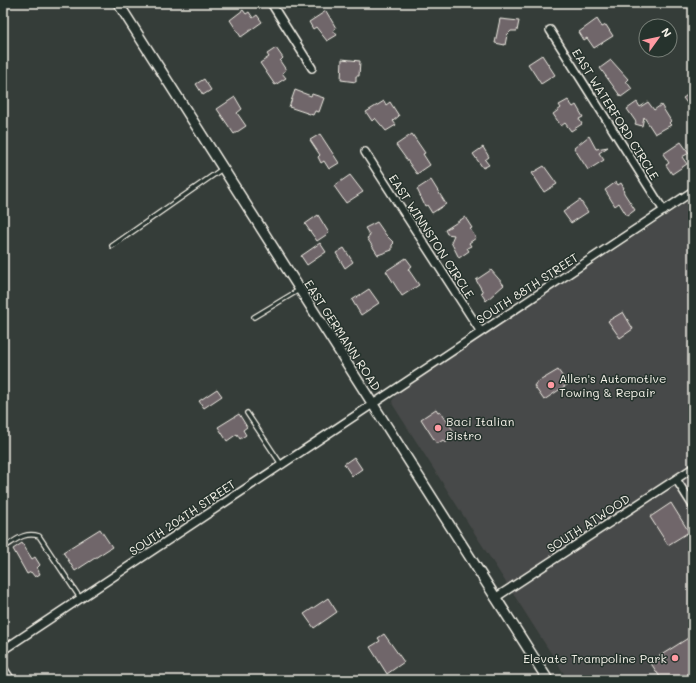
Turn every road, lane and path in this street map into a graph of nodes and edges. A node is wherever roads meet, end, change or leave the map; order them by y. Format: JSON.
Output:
{"nodes":[{"id":1,"x":118,"y":3,"type":"edge"},
{"id":2,"x":271,"y":3,"type":"edge"},
{"id":3,"x":550,"y":30,"type":"dead end"},
{"id":4,"x":312,"y":68,"type":"dead end"},
{"id":5,"x":365,"y":152,"type":"dead end"},
{"id":6,"x":223,"y":168,"type":"junction"},
{"id":7,"x":693,"y":191,"type":"edge"},
{"id":8,"x":664,"y":211,"type":"junction"},
{"id":9,"x":112,"y":246,"type":"dead end"},
{"id":10,"x":300,"y":289,"type":"junction"},
{"id":11,"x":254,"y":317,"type":"dead end"},
{"id":12,"x":480,"y":332,"type":"junction"},
{"id":13,"x":373,"y":403,"type":"junction"},
{"id":14,"x":248,"y":413,"type":"dead end"},
{"id":15,"x":281,"y":464,"type":"junction"},
{"id":16,"x":693,"y":468,"type":"edge"},
{"id":17,"x":676,"y":479,"type":"junction"},
{"id":18,"x":693,"y":506,"type":"edge"},
{"id":19,"x":3,"y":548,"type":"edge"},
{"id":20,"x":80,"y":598,"type":"junction"},
{"id":21,"x":495,"y":598,"type":"junction"},
{"id":22,"x":3,"y":650,"type":"edge"},
{"id":23,"x":3,"y":668,"type":"edge"},
{"id":24,"x":11,"y":680,"type":"edge"},
{"id":25,"x":548,"y":680,"type":"edge"}],
"edges":[{"from":1,"to":6,"type":"street","name":"EAST GERMANN ROAD"},
{"from":2,"to":4,"type":"street"},
{"from":3,"to":8,"type":"street","name":"EAST WATERFORD CIRCLE"},
{"from":5,"to":12,"type":"street","name":"EAST WINNSTON CIRCLE"},
{"from":6,"to":9,"type":"lane"},
{"from":6,"to":10,"type":"street","name":"EAST GERMANN ROAD"},
{"from":7,"to":8,"type":"street","name":"SOUTH 88TH STREET"},
{"from":8,"to":12,"type":"street","name":"SOUTH 88TH STREET"},
{"from":10,"to":11,"type":"lane"},
{"from":10,"to":13,"type":"street","name":"EAST GERMANN ROAD"},
{"from":12,"to":13,"type":"street","name":"SOUTH 88TH STREET"},
{"from":13,"to":15,"type":"street","name":"SOUTH 204TH STREET"},
{"from":13,"to":21,"type":"street","name":"EAST GERMANN ROAD"},
{"from":14,"to":15,"type":"lane"},
{"from":15,"to":20,"type":"street","name":"SOUTH 204TH STREET"},
{"from":16,"to":17,"type":"street","name":"SOUTH ATWOOD"},
{"from":17,"to":18,"type":"street"},
{"from":17,"to":21,"type":"street","name":"SOUTH ATWOOD"},
{"from":19,"to":20,"type":"lane"},
{"from":20,"to":22,"type":"street","name":"SOUTH 204TH STREET"},
{"from":21,"to":25,"type":"street","name":"EAST GERMANN ROAD"},
{"from":23,"to":24,"type":"street"}]}
